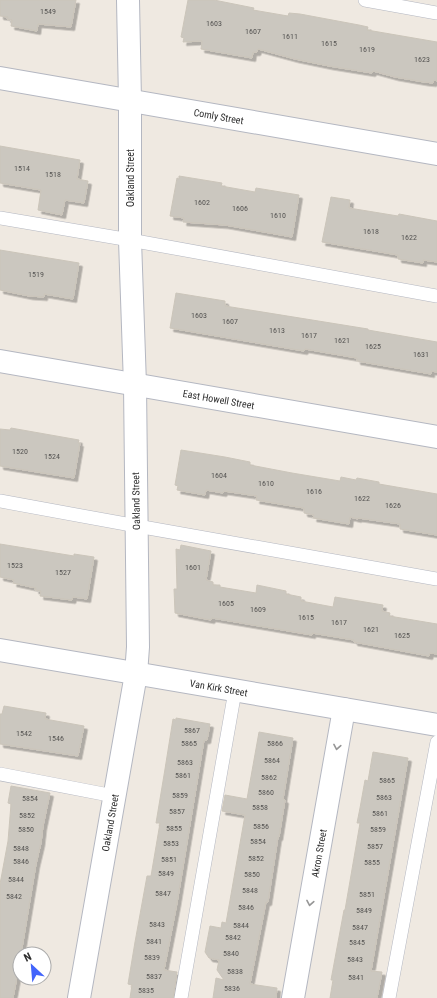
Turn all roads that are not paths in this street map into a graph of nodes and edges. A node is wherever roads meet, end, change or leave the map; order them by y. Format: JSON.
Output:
{"nodes":[{"id":1,"x":128,"y":0,"type":"edge"},
{"id":2,"x":365,"y":0,"type":"edge"},
{"id":3,"x":437,"y":13,"type":"edge"},
{"id":4,"x":0,"y":78,"type":"edge"},
{"id":5,"x":130,"y":101,"type":"junction"},
{"id":6,"x":437,"y":154,"type":"edge"},
{"id":7,"x":0,"y":218,"type":"edge"},
{"id":8,"x":130,"y":240,"type":"junction"},
{"id":9,"x":437,"y":296,"type":"edge"},
{"id":10,"x":0,"y":361,"type":"edge"},
{"id":11,"x":135,"y":385,"type":"junction"},
{"id":12,"x":437,"y":437,"type":"edge"},
{"id":13,"x":0,"y":501,"type":"edge"},
{"id":14,"x":137,"y":526,"type":"junction"},
{"id":15,"x":437,"y":579,"type":"edge"},
{"id":16,"x":0,"y":650,"type":"edge"},
{"id":17,"x":136,"y":674,"type":"junction"},
{"id":18,"x":235,"y":691,"type":"junction"},
{"id":19,"x":344,"y":709,"type":"junction"},
{"id":20,"x":437,"y":725,"type":"edge"},
{"id":21,"x":437,"y":742,"type":"edge"},
{"id":22,"x":0,"y":774,"type":"edge"},
{"id":23,"x":114,"y":796,"type":"junction"},
{"id":24,"x":79,"y":998,"type":"edge"},
{"id":25,"x":182,"y":998,"type":"edge"},
{"id":26,"x":293,"y":998,"type":"edge"},
{"id":27,"x":389,"y":998,"type":"edge"}],
"edges":[{"from":1,"to":5,"type":"street","name":"Oakland Street"},
{"from":2,"to":3,"type":"lane"},
{"from":4,"to":5,"type":"street","name":"Comly Street"},
{"from":5,"to":6,"type":"street","name":"Comly Street"},
{"from":5,"to":8,"type":"street","name":"Oakland Street"},
{"from":7,"to":8,"type":"lane"},
{"from":8,"to":9,"type":"lane"},
{"from":8,"to":11,"type":"street","name":"Oakland Street"},
{"from":10,"to":11,"type":"street","name":"East Howell Street"},
{"from":11,"to":12,"type":"street","name":"East Howell Street"},
{"from":11,"to":14,"type":"street","name":"Oakland Street"},
{"from":13,"to":14,"type":"lane"},
{"from":14,"to":15,"type":"lane"},
{"from":14,"to":17,"type":"street","name":"Oakland Street"},
{"from":16,"to":17,"type":"street","name":"Van Kirk Street"},
{"from":17,"to":18,"type":"street","name":"Van Kirk Street"},
{"from":17,"to":23,"type":"street","name":"Oakland Street"},
{"from":18,"to":19,"type":"street","name":"Van Kirk Street"},
{"from":18,"to":25,"type":"lane"},
{"from":19,"to":20,"type":"street","name":"Van Kirk Street"},
{"from":19,"to":26,"type":"street","name":"Akron Street","one_way":true},
{"from":21,"to":27,"type":"lane"},
{"from":22,"to":23,"type":"lane"},
{"from":23,"to":24,"type":"street","name":"Oakland Street"}]}
